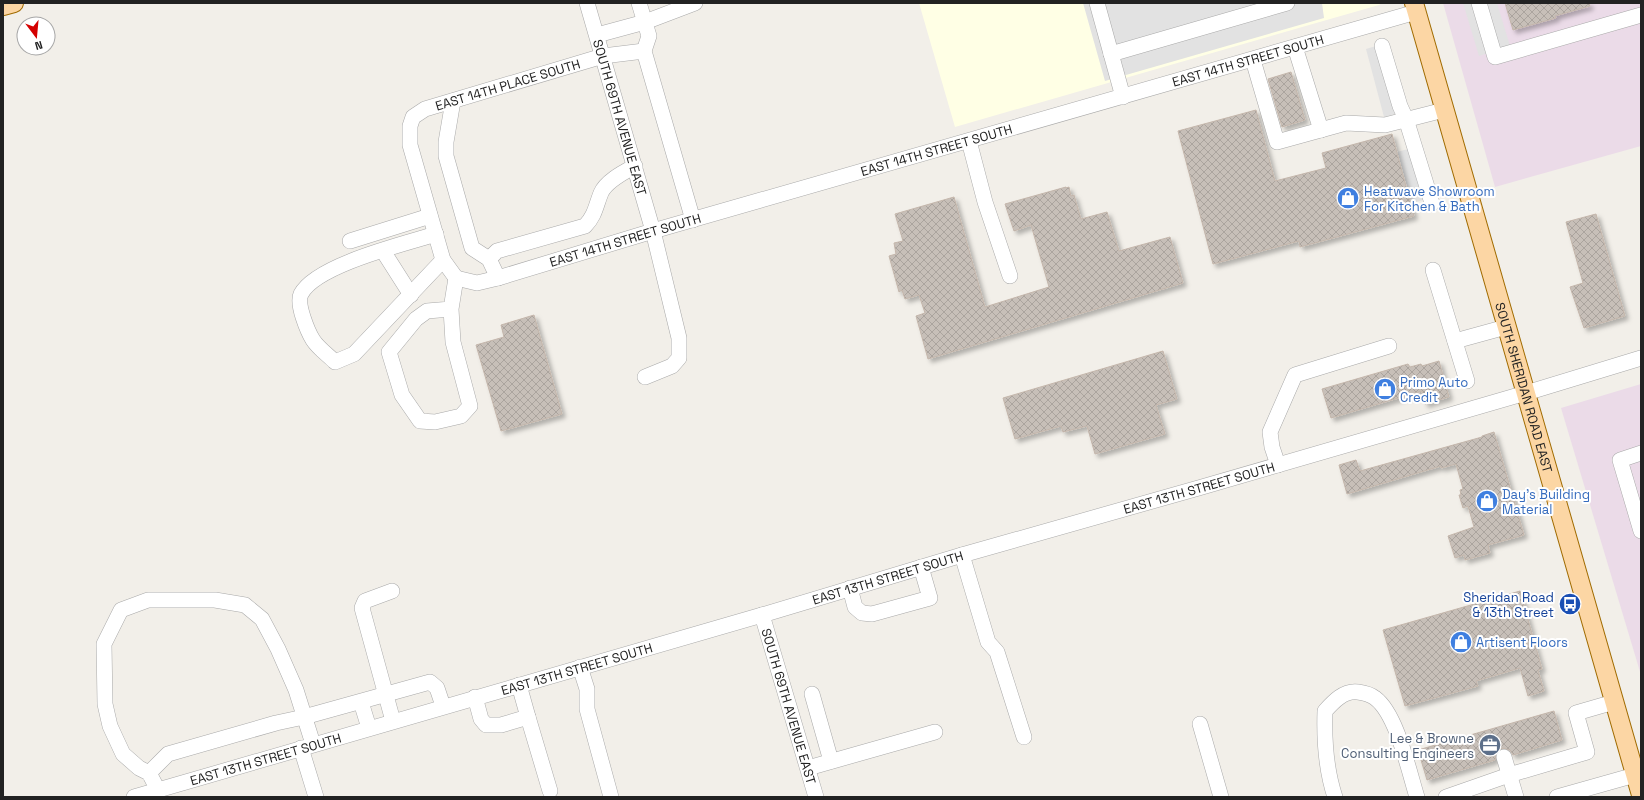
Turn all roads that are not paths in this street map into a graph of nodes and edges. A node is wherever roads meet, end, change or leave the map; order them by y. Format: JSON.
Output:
{"nodes":[{"id":1,"x":14,"y":3,"type":"edge"},
{"id":2,"x":587,"y":3,"type":"edge"},
{"id":3,"x":640,"y":3,"type":"edge"},
{"id":4,"x":695,"y":3,"type":"edge"},
{"id":5,"x":1097,"y":3,"type":"edge"},
{"id":6,"x":1287,"y":3,"type":"edge"},
{"id":7,"x":1479,"y":3,"type":"edge"},
{"id":8,"x":3,"y":6,"type":"edge"},
{"id":9,"x":1415,"y":8,"type":"edge"},
{"id":10,"x":1641,"y":15,"type":"edge"},
{"id":11,"x":645,"y":22,"type":"junction"},
{"id":12,"x":597,"y":35,"type":"junction"},
{"id":13,"x":1382,"y":46,"type":"dead end"},
{"id":14,"x":1296,"y":47,"type":"junction"},
{"id":15,"x":644,"y":51,"type":"junction"},
{"id":16,"x":1110,"y":54,"type":"junction"},
{"id":17,"x":604,"y":56,"type":"junction"},
{"id":18,"x":1253,"y":60,"type":"junction"},
{"id":19,"x":1123,"y":97,"type":"junction"},
{"id":20,"x":453,"y":102,"type":"junction"},
{"id":21,"x":1444,"y":110,"type":"junction"},
{"id":22,"x":1406,"y":119,"type":"junction"},
{"id":23,"x":1321,"y":130,"type":"junction"},
{"id":24,"x":969,"y":140,"type":"junction"},
{"id":25,"x":635,"y":166,"type":"junction"},
{"id":26,"x":1432,"y":203,"type":"dead end"},
{"id":27,"x":430,"y":216,"type":"junction"},
{"id":28,"x":693,"y":220,"type":"junction"},
{"id":29,"x":585,"y":226,"type":"junction"},
{"id":30,"x":653,"y":231,"type":"junction"},
{"id":31,"x":436,"y":234,"type":"junction"},
{"id":32,"x":350,"y":241,"type":"dead end"},
{"id":33,"x":597,"y":248,"type":"junction"},
{"id":34,"x":383,"y":251,"type":"junction"},
{"id":35,"x":490,"y":259,"type":"junction"},
{"id":36,"x":443,"y":260,"type":"junction"},
{"id":37,"x":1433,"y":270,"type":"dead end"},
{"id":38,"x":1010,"y":276,"type":"dead end"},
{"id":39,"x":456,"y":278,"type":"junction"},
{"id":40,"x":498,"y":278,"type":"junction"},
{"id":41,"x":411,"y":295,"type":"junction"},
{"id":42,"x":451,"y":309,"type":"junction"},
{"id":43,"x":1506,"y":327,"type":"junction"},
{"id":44,"x":1455,"y":341,"type":"junction"},
{"id":45,"x":1389,"y":346,"type":"dead end"},
{"id":46,"x":1641,"y":358,"type":"edge"},
{"id":47,"x":645,"y":377,"type":"dead end"},
{"id":48,"x":1467,"y":381,"type":"dead end"},
{"id":49,"x":1526,"y":393,"type":"junction"},
{"id":50,"x":1641,"y":453,"type":"edge"},
{"id":51,"x":1278,"y":465,"type":"junction"},
{"id":52,"x":1641,"y":531,"type":"edge"},
{"id":53,"x":962,"y":555,"type":"junction"},
{"id":54,"x":921,"y":567,"type":"junction"},
{"id":55,"x":850,"y":588,"type":"junction"},
{"id":56,"x":392,"y":591,"type":"dead end"},
{"id":57,"x":762,"y":615,"type":"junction"},
{"id":58,"x":580,"y":667,"type":"junction"},
{"id":59,"x":519,"y":685,"type":"junction"},
{"id":60,"x":812,"y":694,"type":"dead end"},
{"id":61,"x":386,"y":695,"type":"junction"},
{"id":62,"x":475,"y":698,"type":"junction"},
{"id":63,"x":361,"y":702,"type":"junction"},
{"id":64,"x":1614,"y":702,"type":"junction"},
{"id":65,"x":444,"y":706,"type":"junction"},
{"id":66,"x":304,"y":717,"type":"junction"},
{"id":67,"x":528,"y":717,"type":"junction"},
{"id":68,"x":393,"y":721,"type":"junction"},
{"id":69,"x":1200,"y":724,"type":"dead end"},
{"id":70,"x":369,"y":728,"type":"junction"},
{"id":71,"x":935,"y":732,"type":"dead end"},
{"id":72,"x":1024,"y":737,"type":"dead end"},
{"id":73,"x":307,"y":746,"type":"junction"},
{"id":74,"x":1504,"y":757,"type":"dead end"},
{"id":75,"x":831,"y":761,"type":"junction"},
{"id":76,"x":808,"y":768,"type":"junction"},
{"id":77,"x":149,"y":773,"type":"junction"},
{"id":78,"x":1509,"y":774,"type":"junction"},
{"id":79,"x":1639,"y":788,"type":"edge"},
{"id":80,"x":158,"y":790,"type":"junction"},
{"id":81,"x":550,"y":791,"type":"dead end"},
{"id":82,"x":134,"y":797,"type":"edge"},
{"id":83,"x":316,"y":797,"type":"edge"},
{"id":84,"x":611,"y":797,"type":"edge"},
{"id":85,"x":816,"y":797,"type":"edge"},
{"id":86,"x":1220,"y":797,"type":"edge"},
{"id":87,"x":1335,"y":797,"type":"edge"},
{"id":88,"x":1417,"y":797,"type":"edge"},
{"id":89,"x":1446,"y":797,"type":"edge"},
{"id":90,"x":1516,"y":797,"type":"edge"},
{"id":91,"x":1557,"y":797,"type":"edge"}],
"edges":[{"from":1,"to":8,"type":"main road"},
{"from":2,"to":12,"type":"street","name":"SOUTH 69TH AVENUE EAST"},
{"from":3,"to":11,"type":"street"},
{"from":4,"to":11,"type":"street"},
{"from":5,"to":16,"type":"street"},
{"from":6,"to":16,"type":"street"},
{"from":7,"to":10,"type":"street"},
{"from":9,"to":14,"type":"street","name":"EAST 14TH STREET SOUTH"},
{"from":9,"to":21,"type":"main road","name":"SOUTH SHERIDAN ROAD EAST"},
{"from":11,"to":12,"type":"street"},
{"from":11,"to":15,"type":"street"},
{"from":12,"to":17,"type":"street","name":"SOUTH 69TH AVENUE EAST"},
{"from":13,"to":22,"type":"street"},
{"from":14,"to":18,"type":"street","name":"EAST 14TH STREET SOUTH"},
{"from":14,"to":23,"type":"street"},
{"from":15,"to":17,"type":"street","name":"EAST 14TH PLACE SOUTH"},
{"from":15,"to":28,"type":"street"},
{"from":16,"to":19,"type":"street"},
{"from":17,"to":20,"type":"street","name":"EAST 14TH PLACE SOUTH"},
{"from":17,"to":25,"type":"street","name":"SOUTH 69TH AVENUE EAST"},
{"from":18,"to":19,"type":"street","name":"EAST 14TH STREET SOUTH"},
{"from":18,"to":23,"type":"street"},
{"from":19,"to":24,"type":"street","name":"EAST 14TH STREET SOUTH"},
{"from":20,"to":27,"type":"street","name":"EAST 14TH PLACE SOUTH"},
{"from":20,"to":35,"type":"street"},
{"from":21,"to":22,"type":"street"},
{"from":21,"to":43,"type":"main road","name":"SOUTH SHERIDAN ROAD EAST"},
{"from":22,"to":23,"type":"street"},
{"from":22,"to":26,"type":"street"},
{"from":24,"to":28,"type":"street","name":"EAST 14TH STREET SOUTH"},
{"from":24,"to":38,"type":"street"},
{"from":25,"to":29,"type":"street"},
{"from":25,"to":30,"type":"street","name":"SOUTH 69TH AVENUE EAST"},
{"from":27,"to":31,"type":"street"},
{"from":27,"to":32,"type":"street"},
{"from":28,"to":30,"type":"street","name":"EAST 14TH STREET SOUTH"},
{"from":29,"to":33,"type":"street"},
{"from":29,"to":35,"type":"street"},
{"from":30,"to":33,"type":"street","name":"EAST 14TH STREET SOUTH"},
{"from":30,"to":47,"type":"street","name":"SOUTH 69TH AVENUE EAST"},
{"from":31,"to":34,"type":"street"},
{"from":31,"to":36,"type":"street"},
{"from":33,"to":40,"type":"street","name":"EAST 14TH STREET SOUTH"},
{"from":34,"to":41,"type":"street"},
{"from":34,"to":41,"type":"street"},
{"from":35,"to":40,"type":"street"},
{"from":36,"to":39,"type":"street"},
{"from":36,"to":41,"type":"street"},
{"from":37,"to":44,"type":"street"},
{"from":39,"to":40,"type":"street","name":"EAST 14TH STREET SOUTH"},
{"from":39,"to":42,"type":"street"},
{"from":42,"to":42,"type":"street"},
{"from":43,"to":44,"type":"street"},
{"from":43,"to":49,"type":"main road","name":"SOUTH SHERIDAN ROAD EAST"},
{"from":44,"to":48,"type":"street"},
{"from":45,"to":51,"type":"street"},
{"from":46,"to":49,"type":"street","name":"EAST 13TH STREET SOUTH"},
{"from":49,"to":51,"type":"street","name":"EAST 13TH STREET SOUTH"},
{"from":49,"to":64,"type":"main road","name":"SOUTH SHERIDAN ROAD EAST"},
{"from":50,"to":52,"type":"street"},
{"from":51,"to":53,"type":"street","name":"EAST 13TH STREET SOUTH"},
{"from":53,"to":54,"type":"street","name":"EAST 13TH STREET SOUTH"},
{"from":53,"to":72,"type":"street"},
{"from":54,"to":55,"type":"street","name":"EAST 13TH STREET SOUTH"},
{"from":54,"to":55,"type":"street"},
{"from":55,"to":57,"type":"street","name":"EAST 13TH STREET SOUTH"},
{"from":56,"to":61,"type":"street"},
{"from":57,"to":58,"type":"street","name":"EAST 13TH STREET SOUTH"},
{"from":57,"to":76,"type":"street","name":"SOUTH 69TH AVENUE EAST"},
{"from":58,"to":59,"type":"street","name":"EAST 13TH STREET SOUTH"},
{"from":58,"to":84,"type":"street"},
{"from":59,"to":62,"type":"street","name":"EAST 13TH STREET SOUTH"},
{"from":59,"to":67,"type":"street"},
{"from":60,"to":75,"type":"street"},
{"from":61,"to":63,"type":"street"},
{"from":61,"to":65,"type":"street"},
{"from":61,"to":68,"type":"street"},
{"from":62,"to":65,"type":"street","name":"EAST 13TH STREET SOUTH"},
{"from":62,"to":67,"type":"street"},
{"from":63,"to":66,"type":"street"},
{"from":63,"to":70,"type":"street"},
{"from":64,"to":78,"type":"street"},
{"from":64,"to":79,"type":"main road","name":"SOUTH SHERIDAN ROAD EAST"},
{"from":65,"to":68,"type":"street","name":"EAST 13TH STREET SOUTH"},
{"from":66,"to":73,"type":"street"},
{"from":66,"to":77,"type":"street"},
{"from":66,"to":77,"type":"street"},
{"from":67,"to":81,"type":"street"},
{"from":68,"to":70,"type":"street","name":"EAST 13TH STREET SOUTH"},
{"from":69,"to":86,"type":"street"},
{"from":70,"to":73,"type":"street","name":"EAST 13TH STREET SOUTH"},
{"from":71,"to":75,"type":"street"},
{"from":73,"to":80,"type":"street","name":"EAST 13TH STREET SOUTH"},
{"from":73,"to":83,"type":"street"},
{"from":74,"to":78,"type":"street"},
{"from":75,"to":76,"type":"street"},
{"from":76,"to":85,"type":"street","name":"SOUTH 69TH AVENUE EAST"},
{"from":77,"to":80,"type":"street"},
{"from":78,"to":89,"type":"street"},
{"from":78,"to":90,"type":"street"},
{"from":79,"to":91,"type":"street"},
{"from":80,"to":82,"type":"street","name":"EAST 13TH STREET SOUTH"},
{"from":87,"to":88,"type":"street"}]}
